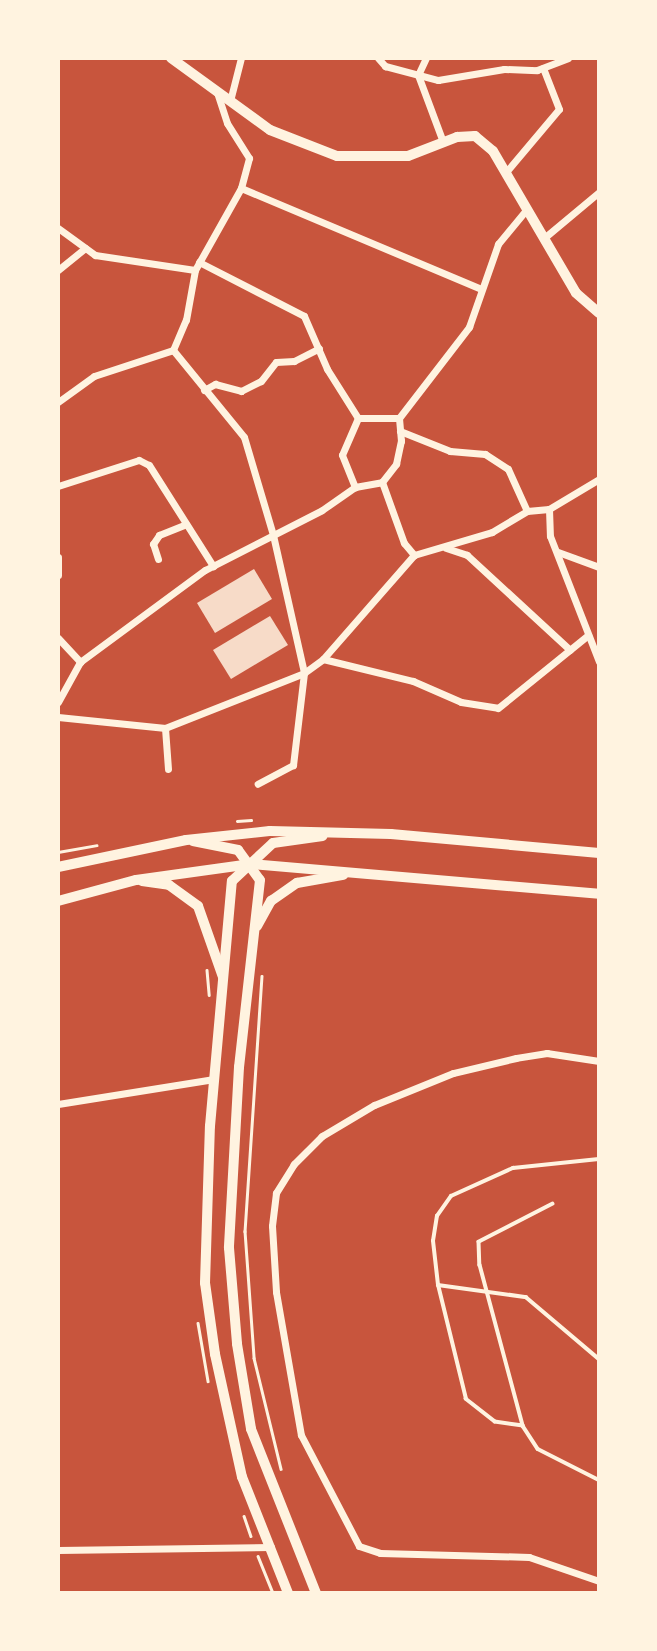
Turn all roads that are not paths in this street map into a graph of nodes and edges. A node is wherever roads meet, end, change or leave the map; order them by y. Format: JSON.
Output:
{"nodes":[{"id":1,"x":171,"y":58,"type":"edge"},
{"id":2,"x":241,"y":58,"type":"edge"},
{"id":3,"x":378,"y":58,"type":"edge"},
{"id":4,"x":426,"y":58,"type":"edge"},
{"id":5,"x":568,"y":58,"type":"edge"},
{"id":6,"x":543,"y":68,"type":"junction"},
{"id":7,"x":418,"y":75,"type":"junction"},
{"id":8,"x":217,"y":93,"type":"junction"},
{"id":9,"x":230,"y":101,"type":"junction"},
{"id":10,"x":443,"y":142,"type":"junction"},
{"id":11,"x":506,"y":172,"type":"junction"},
{"id":12,"x":242,"y":188,"type":"junction"},
{"id":13,"x":599,"y":192,"type":"edge"},
{"id":14,"x":527,"y":209,"type":"junction"},
{"id":15,"x":58,"y":228,"type":"edge"},
{"id":16,"x":544,"y":238,"type":"junction"},
{"id":17,"x":85,"y":248,"type":"junction"},
{"id":18,"x":199,"y":262,"type":"junction"},
{"id":19,"x":58,"y":270,"type":"edge"},
{"id":20,"x":195,"y":270,"type":"junction"},
{"id":21,"x":481,"y":289,"type":"junction"},
{"id":22,"x":599,"y":313,"type":"edge"},
{"id":23,"x":319,"y":348,"type":"junction"},
{"id":24,"x":173,"y":350,"type":"junction"},
{"id":25,"x":204,"y":390,"type":"junction"},
{"id":26,"x":58,"y":401,"type":"edge"},
{"id":27,"x":358,"y":418,"type":"junction"},
{"id":28,"x":399,"y":418,"type":"junction"},
{"id":29,"x":400,"y":431,"type":"junction"},
{"id":30,"x":599,"y":479,"type":"edge"},
{"id":31,"x":382,"y":482,"type":"junction"},
{"id":32,"x":58,"y":486,"type":"edge"},
{"id":33,"x":355,"y":487,"type":"junction"},
{"id":34,"x":550,"y":509,"type":"junction"},
{"id":35,"x":527,"y":511,"type":"junction"},
{"id":36,"x":186,"y":524,"type":"junction"},
{"id":37,"x":273,"y":535,"type":"junction"},
{"id":38,"x":446,"y":548,"type":"junction"},
{"id":39,"x":558,"y":552,"type":"junction"},
{"id":40,"x":414,"y":555,"type":"junction"},
{"id":41,"x":58,"y":556,"type":"edge"},
{"id":42,"x":158,"y":559,"type":"dead end"},
{"id":43,"x":213,"y":566,"type":"junction"},
{"id":44,"x":599,"y":567,"type":"edge"},
{"id":45,"x":58,"y":575,"type":"edge"},
{"id":46,"x":589,"y":635,"type":"junction"},
{"id":47,"x":58,"y":638,"type":"edge"},
{"id":48,"x":570,"y":650,"type":"junction"},
{"id":49,"x":323,"y":659,"type":"junction"},
{"id":50,"x":80,"y":662,"type":"junction"},
{"id":51,"x":599,"y":662,"type":"edge"},
{"id":52,"x":304,"y":674,"type":"junction"},
{"id":53,"x":58,"y":702,"type":"edge"},
{"id":54,"x":58,"y":717,"type":"edge"},
{"id":55,"x":164,"y":728,"type":"junction"},
{"id":56,"x":168,"y":769,"type":"dead end"},
{"id":57,"x":258,"y":785,"type":"dead end"},
{"id":58,"x":345,"y":833,"type":"junction"},
{"id":59,"x":186,"y":840,"type":"junction"},
{"id":60,"x":599,"y":853,"type":"edge"},
{"id":61,"x":251,"y":864,"type":"junction"},
{"id":62,"x":58,"y":867,"type":"edge"},
{"id":63,"x":343,"y":875,"type":"junction"},
{"id":64,"x":136,"y":880,"type":"junction"},
{"id":65,"x":599,"y":894,"type":"edge"},
{"id":66,"x":58,"y":901,"type":"edge"},
{"id":67,"x":254,"y":933,"type":"junction"},
{"id":68,"x":225,"y":988,"type":"junction"},
{"id":69,"x":599,"y":1061,"type":"edge"},
{"id":70,"x":214,"y":1079,"type":"junction"},
{"id":71,"x":58,"y":1104,"type":"edge"},
{"id":72,"x":599,"y":1160,"type":"edge"},
{"id":73,"x":553,"y":1204,"type":"dead end"},
{"id":74,"x":438,"y":1285,"type":"junction"},
{"id":75,"x":485,"y":1289,"type":"junction"},
{"id":76,"x":599,"y":1359,"type":"edge"},
{"id":77,"x":523,"y":1426,"type":"junction"},
{"id":78,"x":599,"y":1480,"type":"edge"},
{"id":79,"x":271,"y":1547,"type":"junction"},
{"id":80,"x":58,"y":1550,"type":"edge"},
{"id":81,"x":599,"y":1581,"type":"edge"},
{"id":82,"x":288,"y":1593,"type":"edge"},
{"id":83,"x":316,"y":1593,"type":"edge"}],
"edges":[{"from":1,"to":8,"type":"street"},
{"from":2,"to":9,"type":"street"},
{"from":3,"to":7,"type":"street"},
{"from":4,"to":7,"type":"street"},
{"from":5,"to":6,"type":"street"},
{"from":6,"to":7,"type":"street"},
{"from":6,"to":11,"type":"street"},
{"from":7,"to":10,"type":"street"},
{"from":8,"to":9,"type":"street"},
{"from":8,"to":12,"type":"street"},
{"from":9,"to":10,"type":"street"},
{"from":10,"to":11,"type":"street"},
{"from":11,"to":14,"type":"street"},
{"from":12,"to":18,"type":"street"},
{"from":12,"to":21,"type":"street"},
{"from":13,"to":16,"type":"street"},
{"from":14,"to":16,"type":"street"},
{"from":14,"to":21,"type":"street"},
{"from":15,"to":17,"type":"street"},
{"from":16,"to":22,"type":"street"},
{"from":17,"to":19,"type":"street"},
{"from":17,"to":20,"type":"street"},
{"from":18,"to":20,"type":"street"},
{"from":18,"to":23,"type":"street"},
{"from":20,"to":24,"type":"street"},
{"from":21,"to":28,"type":"street"},
{"from":23,"to":25,"type":"street"},
{"from":23,"to":27,"type":"street"},
{"from":24,"to":25,"type":"street"},
{"from":24,"to":26,"type":"street"},
{"from":25,"to":37,"type":"street"},
{"from":27,"to":28,"type":"street"},
{"from":27,"to":33,"type":"street"},
{"from":28,"to":29,"type":"street"},
{"from":29,"to":31,"type":"street"},
{"from":29,"to":35,"type":"street"},
{"from":30,"to":34,"type":"street"},
{"from":31,"to":33,"type":"street"},
{"from":31,"to":40,"type":"street"},
{"from":32,"to":36,"type":"street"},
{"from":33,"to":37,"type":"street"},
{"from":34,"to":35,"type":"street"},
{"from":34,"to":39,"type":"street"},
{"from":35,"to":38,"type":"street"},
{"from":36,"to":42,"type":"street"},
{"from":36,"to":43,"type":"street"},
{"from":37,"to":43,"type":"street"},
{"from":37,"to":52,"type":"street"},
{"from":38,"to":40,"type":"street"},
{"from":38,"to":48,"type":"street"},
{"from":39,"to":44,"type":"street"},
{"from":39,"to":46,"type":"street"},
{"from":40,"to":49,"type":"street"},
{"from":41,"to":45,"type":"street"},
{"from":43,"to":50,"type":"street"},
{"from":46,"to":48,"type":"street"},
{"from":46,"to":51,"type":"street"},
{"from":47,"to":50,"type":"street"},
{"from":48,"to":49,"type":"street"},
{"from":49,"to":52,"type":"street"},
{"from":50,"to":53,"type":"street"},
{"from":52,"to":55,"type":"street"},
{"from":52,"to":57,"type":"street"},
{"from":54,"to":55,"type":"street"},
{"from":55,"to":56,"type":"street"},
{"from":58,"to":59,"type":"main road"},
{"from":58,"to":60,"type":"main road"},
{"from":58,"to":61,"type":"street"},
{"from":59,"to":61,"type":"street"},
{"from":59,"to":62,"type":"main road"},
{"from":61,"to":63,"type":"main road"},
{"from":61,"to":64,"type":"main road"},
{"from":61,"to":67,"type":"street"},
{"from":61,"to":68,"type":"street"},
{"from":63,"to":65,"type":"main road"},
{"from":63,"to":67,"type":"street"},
{"from":64,"to":66,"type":"main road"},
{"from":64,"to":68,"type":"street"},
{"from":67,"to":83,"type":"street"},
{"from":68,"to":70,"type":"street"},
{"from":69,"to":81,"type":"street"},
{"from":70,"to":71,"type":"street"},
{"from":70,"to":79,"type":"street"},
{"from":72,"to":74,"type":"lane"},
{"from":73,"to":75,"type":"lane"},
{"from":74,"to":75,"type":"lane"},
{"from":74,"to":77,"type":"lane"},
{"from":75,"to":76,"type":"lane"},
{"from":75,"to":77,"type":"lane"},
{"from":77,"to":78,"type":"lane"},
{"from":79,"to":80,"type":"street"},
{"from":79,"to":82,"type":"street"}]}
